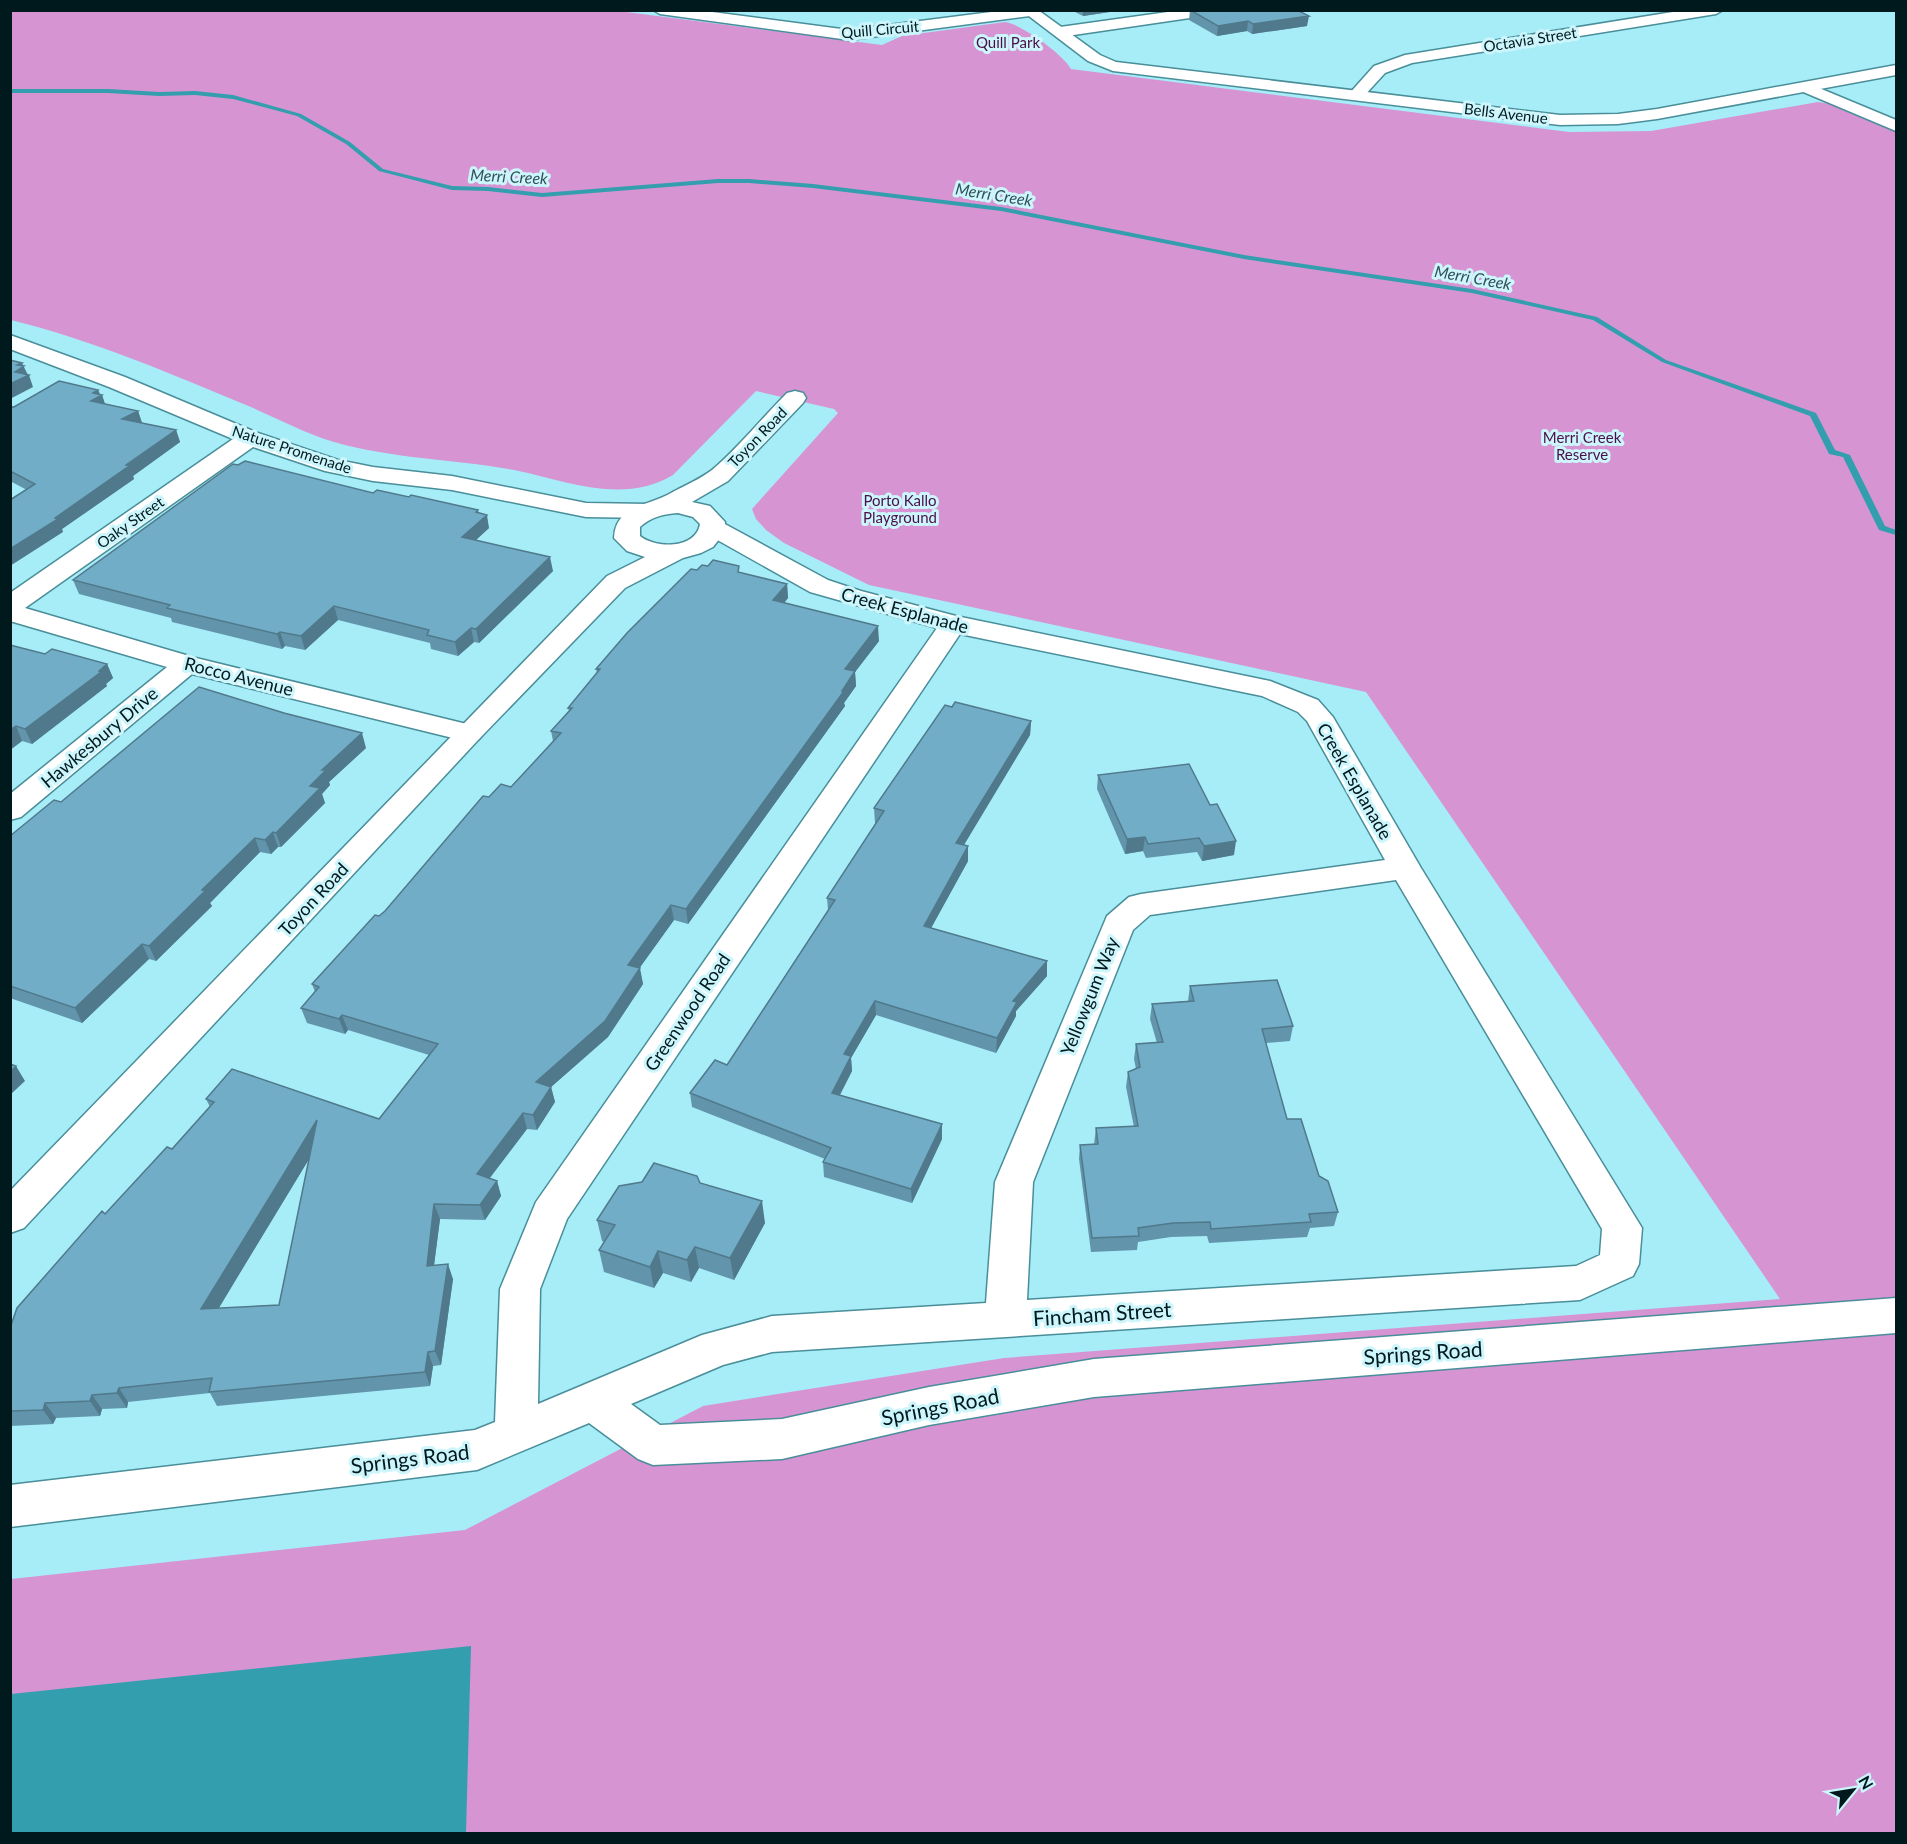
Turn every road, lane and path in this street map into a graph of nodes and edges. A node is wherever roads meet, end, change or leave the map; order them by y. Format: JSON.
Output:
{"nodes":[{"id":1,"x":660,"y":10,"type":"edge"},
{"id":2,"x":1217,"y":10,"type":"edge"},
{"id":3,"x":1716,"y":10,"type":"edge"},
{"id":4,"x":1029,"y":11,"type":"edge"},
{"id":5,"x":722,"y":14,"type":"edge"},
{"id":6,"x":1060,"y":32,"type":"junction"},
{"id":7,"x":1896,"y":70,"type":"edge"},
{"id":8,"x":1807,"y":88,"type":"junction"},
{"id":9,"x":1357,"y":94,"type":"junction"},
{"id":10,"x":1896,"y":126,"type":"edge"},
{"id":11,"x":10,"y":342,"type":"edge"},
{"id":12,"x":85,"y":370,"type":"junction"},
{"id":13,"x":57,"y":386,"type":"edge"},
{"id":14,"x":795,"y":398,"type":"dead end"},
{"id":15,"x":250,"y":438,"type":"junction"},
{"id":16,"x":719,"y":476,"type":"junction"},
{"id":17,"x":657,"y":509,"type":"junction"},
{"id":18,"x":586,"y":510,"type":"junction"},
{"id":19,"x":711,"y":522,"type":"junction"},
{"id":20,"x":628,"y":538,"type":"junction"},
{"id":21,"x":679,"y":551,"type":"junction"},
{"id":22,"x":756,"y":553,"type":"junction"},
{"id":23,"x":616,"y":582,"type":"junction"},
{"id":24,"x":10,"y":606,"type":"edge"},
{"id":25,"x":10,"y":612,"type":"edge"},
{"id":26,"x":953,"y":624,"type":"junction"},
{"id":27,"x":188,"y":664,"type":"junction"},
{"id":28,"x":469,"y":733,"type":"junction"},
{"id":29,"x":10,"y":810,"type":"edge"},
{"id":30,"x":1405,"y":868,"type":"junction"},
{"id":31,"x":10,"y":1217,"type":"edge"},
{"id":32,"x":1619,"y":1264,"type":"joint"},
{"id":33,"x":1896,"y":1316,"type":"edge"},
{"id":34,"x":1007,"y":1319,"type":"junction"},
{"id":35,"x":594,"y":1402,"type":"junction"},
{"id":36,"x":516,"y":1434,"type":"junction"},
{"id":37,"x":10,"y":1506,"type":"edge"}],
"edges":[{"from":1,"to":5,"type":"street","name":"Quill Circuit"},
{"from":2,"to":6,"type":"street"},
{"from":3,"to":9,"type":"street","name":"Octavia Street"},
{"from":4,"to":5,"type":"street","name":"Quill Circuit"},
{"from":4,"to":6,"type":"street"},
{"from":6,"to":9,"type":"street","name":"Bells Avenue"},
{"from":7,"to":8,"type":"street","name":"Bells Avenue"},
{"from":8,"to":9,"type":"street","name":"Bells Avenue"},
{"from":8,"to":10,"type":"street"},
{"from":11,"to":12,"type":"street","name":"Nature Promenade"},
{"from":12,"to":13,"type":"street"},
{"from":12,"to":15,"type":"street","name":"Nature Promenade"},
{"from":14,"to":16,"type":"street","name":"Toyon Road"},
{"from":15,"to":18,"type":"street","name":"Nature Promenade"},
{"from":15,"to":24,"type":"street","name":"Oaky Street"},
{"from":16,"to":17,"type":"street","name":"Toyon Road"},
{"from":16,"to":19,"type":"street","name":"Toyon Road"},
{"from":17,"to":18,"type":"street","name":"Nature Promenade"},
{"from":17,"to":19,"type":"street","name":"Nature Promenade"},
{"from":17,"to":20,"type":"street","name":"Toyon Road"},
{"from":18,"to":20,"type":"street","name":"Nature Promenade"},
{"from":19,"to":21,"type":"street","name":"Toyon Road"},
{"from":19,"to":22,"type":"street","name":"Creek Esplanade"},
{"from":20,"to":21,"type":"street","name":"Nature Promenade"},
{"from":20,"to":23,"type":"street","name":"Toyon Road"},
{"from":21,"to":22,"type":"street","name":"Creek Esplanade"},
{"from":21,"to":23,"type":"street","name":"Toyon Road"},
{"from":22,"to":26,"type":"street","name":"Creek Esplanade"},
{"from":23,"to":28,"type":"street","name":"Toyon Road"},
{"from":25,"to":27,"type":"street","name":"Rocco Avenue"},
{"from":26,"to":30,"type":"street","name":"Creek Esplanade"},
{"from":26,"to":36,"type":"street","name":"Greenwood Road"},
{"from":27,"to":28,"type":"street","name":"Rocco Avenue"},
{"from":27,"to":29,"type":"street","name":"Hawkesbury Drive"},
{"from":28,"to":31,"type":"street","name":"Toyon Road"},
{"from":30,"to":32,"type":"street","name":"Creek Esplanade"},
{"from":30,"to":34,"type":"street","name":"Yellowgum Way"},
{"from":32,"to":34,"type":"street","name":"Fincham Street"},
{"from":33,"to":35,"type":"street","name":"Springs Road"},
{"from":34,"to":35,"type":"street","name":"Fincham Street"},
{"from":35,"to":36,"type":"street","name":"Springs Road"},
{"from":36,"to":37,"type":"street","name":"Springs Road"}]}
